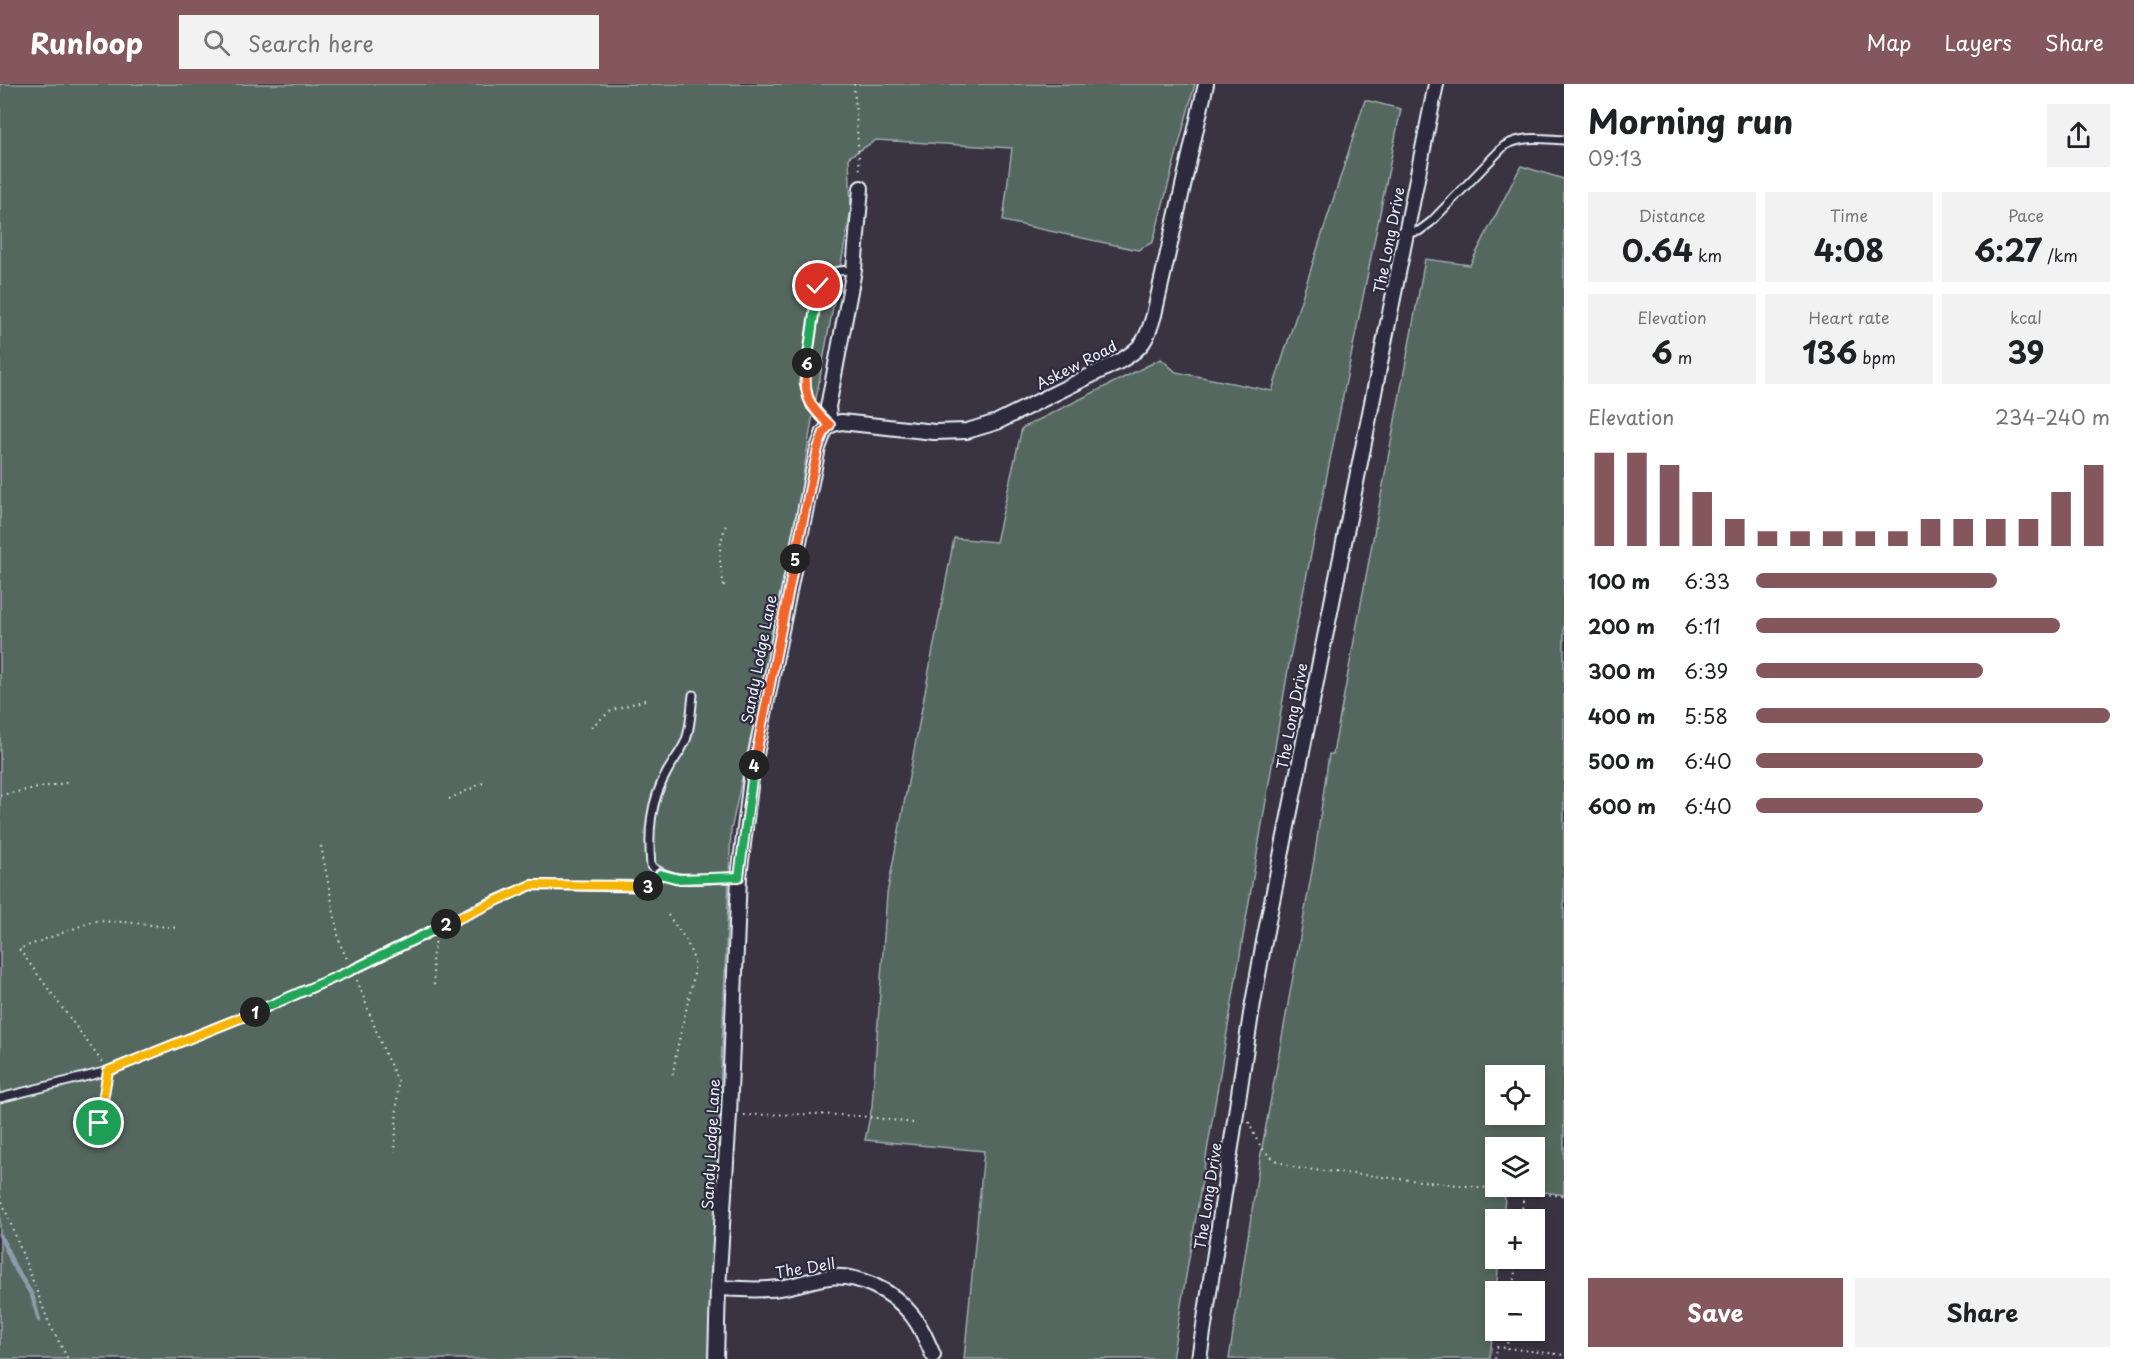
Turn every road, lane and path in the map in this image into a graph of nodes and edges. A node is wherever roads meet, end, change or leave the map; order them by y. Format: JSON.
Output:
{"nodes":[{"id":1,"x":854,"y":84,"type":"edge"},
{"id":2,"x":1206,"y":84,"type":"edge"},
{"id":3,"x":1436,"y":84,"type":"edge"},
{"id":4,"x":1564,"y":140,"type":"edge"},
{"id":5,"x":861,"y":185,"type":"joint"},
{"id":6,"x":1406,"y":233,"type":"junction"},
{"id":7,"x":854,"y":270,"type":"junction"},
{"id":8,"x":830,"y":425,"type":"junction"},
{"id":9,"x":727,"y":522,"type":"dead end"},
{"id":10,"x":724,"y":586,"type":"dead end"},
{"id":11,"x":693,"y":695,"type":"dead end"},
{"id":12,"x":645,"y":700,"type":"dead end"},
{"id":13,"x":591,"y":727,"type":"dead end"},
{"id":14,"x":70,"y":782,"type":"dead end"},
{"id":15,"x":485,"y":782,"type":"dead end"},
{"id":16,"x":0,"y":795,"type":"edge"},
{"id":17,"x":449,"y":799,"type":"dead end"},
{"id":18,"x":321,"y":846,"type":"dead end"},
{"id":19,"x":660,"y":874,"type":"junction"},
{"id":20,"x":739,"y":877,"type":"junction"},
{"id":21,"x":668,"y":915,"type":"dead end"},
{"id":22,"x":444,"y":924,"type":"junction"},
{"id":23,"x":177,"y":928,"type":"dead end"},
{"id":24,"x":352,"y":970,"type":"junction"},
{"id":25,"x":434,"y":985,"type":"dead end"},
{"id":26,"x":108,"y":1071,"type":"junction"},
{"id":27,"x":672,"y":1079,"type":"dead end"},
{"id":28,"x":0,"y":1098,"type":"edge"},
{"id":29,"x":1237,"y":1110,"type":"junction"},
{"id":30,"x":729,"y":1115,"type":"junction"},
{"id":31,"x":99,"y":1123,"type":"dead end"},
{"id":32,"x":914,"y":1123,"type":"dead end"},
{"id":33,"x":395,"y":1152,"type":"dead end"},
{"id":34,"x":1485,"y":1187,"type":"edge"},
{"id":35,"x":1545,"y":1194,"type":"edge"},
{"id":36,"x":0,"y":1196,"type":"edge"},
{"id":37,"x":1564,"y":1196,"type":"edge"},
{"id":38,"x":718,"y":1288,"type":"junction"},
{"id":39,"x":1507,"y":1341,"type":"edge"},
{"id":40,"x":1507,"y":1347,"type":"junction"},
{"id":41,"x":933,"y":1354,"type":"dead end"},
{"id":42,"x":1564,"y":1355,"type":"edge"},
{"id":43,"x":68,"y":1359,"type":"edge"},
{"id":44,"x":716,"y":1359,"type":"edge"},
{"id":45,"x":1199,"y":1359,"type":"edge"},
{"id":46,"x":1496,"y":1359,"type":"edge"}],
"edges":[{"from":1,"to":5,"type":"path"},
{"from":2,"to":8,"type":"street","name":"Askew Road"},
{"from":3,"to":6,"type":"street","name":"The Long Drive"},
{"from":4,"to":6,"type":"lane"},
{"from":5,"to":7,"type":"street","name":"Sandy Lodge Lane"},
{"from":6,"to":29,"type":"street","name":"The Long Drive"},
{"from":7,"to":8,"type":"street","name":"Sandy Lodge Lane"},
{"from":7,"to":8,"type":"lane"},
{"from":8,"to":20,"type":"street","name":"Sandy Lodge Lane"},
{"from":9,"to":10,"type":"path"},
{"from":11,"to":19,"type":"lane"},
{"from":12,"to":13,"type":"path"},
{"from":14,"to":16,"type":"path"},
{"from":15,"to":17,"type":"path"},
{"from":18,"to":24,"type":"path"},
{"from":19,"to":20,"type":"lane"},
{"from":19,"to":22,"type":"lane"},
{"from":20,"to":30,"type":"street","name":"Sandy Lodge Lane"},
{"from":21,"to":27,"type":"path"},
{"from":22,"to":24,"type":"lane"},
{"from":22,"to":25,"type":"path"},
{"from":23,"to":26,"type":"path"},
{"from":24,"to":26,"type":"lane"},
{"from":24,"to":33,"type":"path"},
{"from":26,"to":28,"type":"lane"},
{"from":26,"to":31,"type":"path"},
{"from":29,"to":34,"type":"path"},
{"from":29,"to":45,"type":"street","name":"The Long Drive"},
{"from":30,"to":32,"type":"path"},
{"from":30,"to":38,"type":"street","name":"Sandy Lodge Lane"},
{"from":35,"to":37,"type":"path"},
{"from":36,"to":43,"type":"path"},
{"from":38,"to":41,"type":"street","name":"The Dell"},
{"from":38,"to":44,"type":"street","name":"Sandy Lodge Lane"},
{"from":39,"to":40,"type":"path"},
{"from":40,"to":42,"type":"path"},
{"from":40,"to":46,"type":"path"}]}
